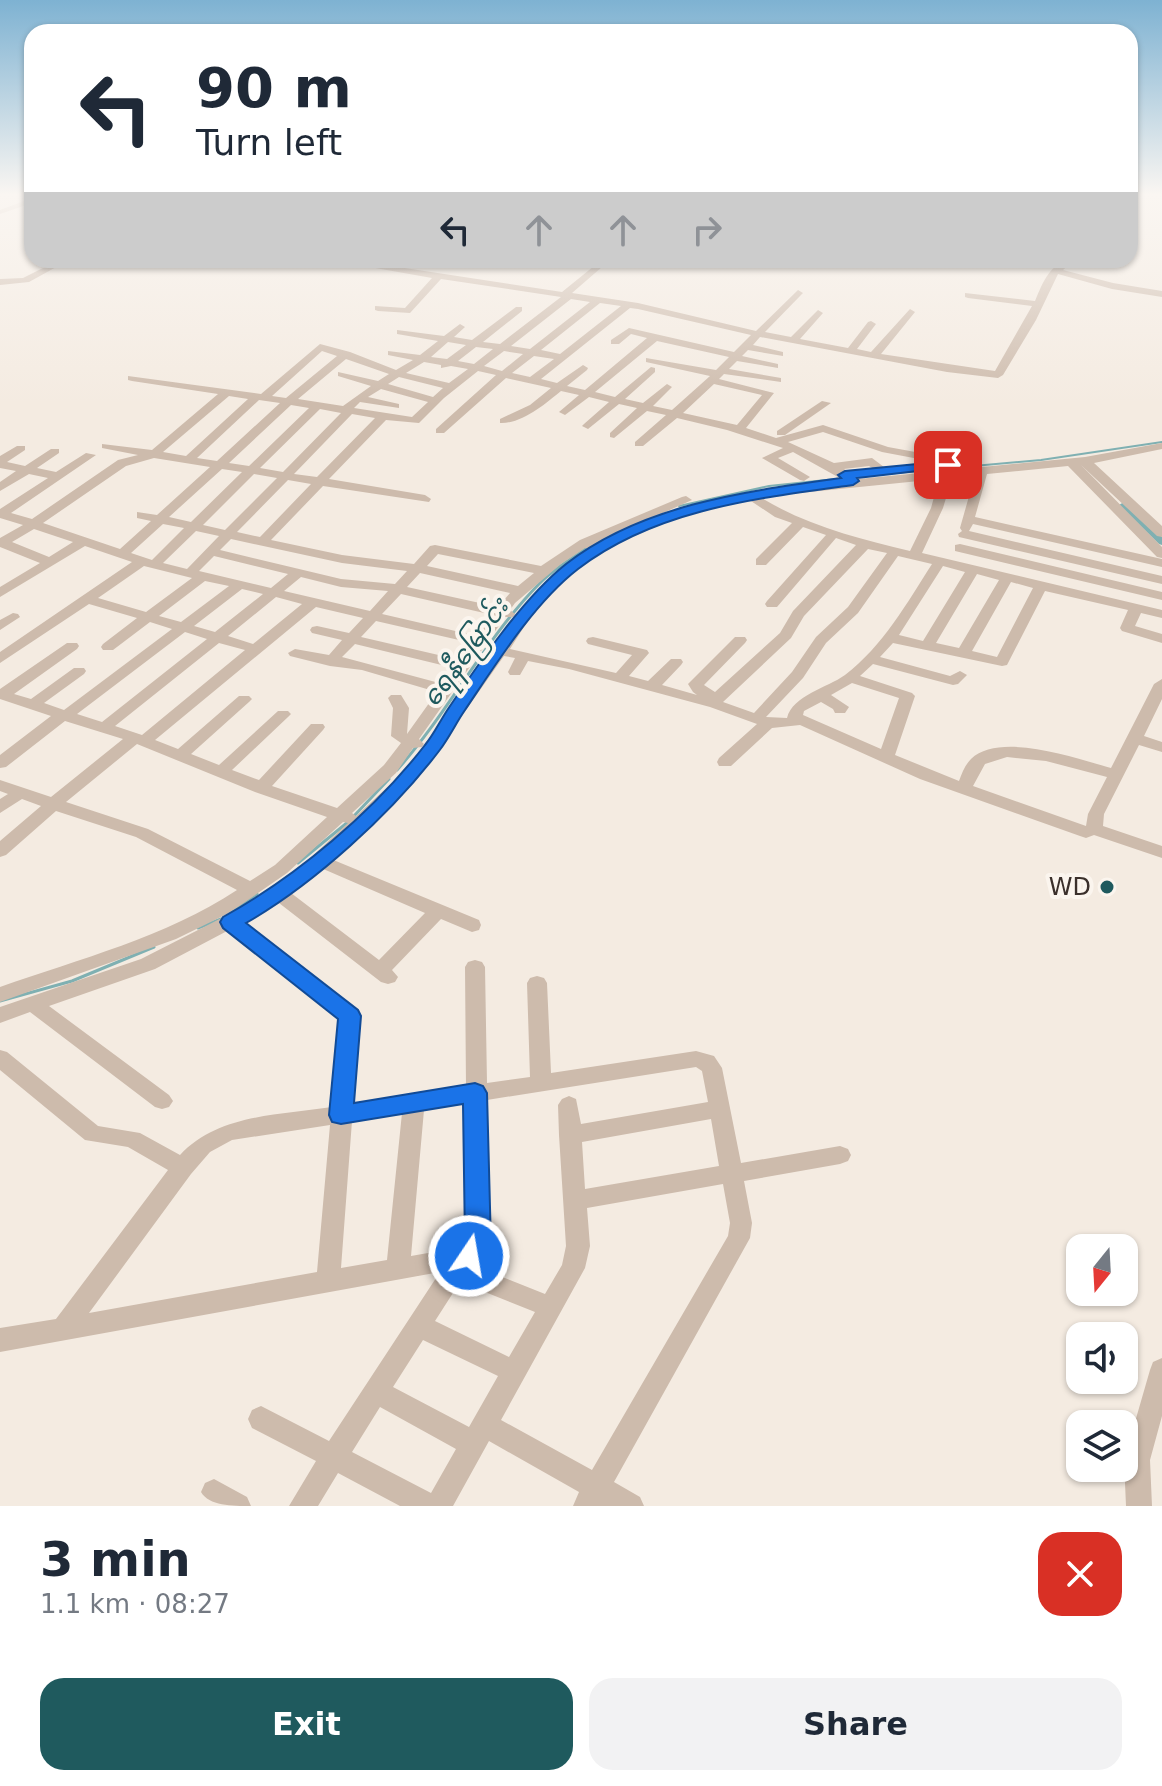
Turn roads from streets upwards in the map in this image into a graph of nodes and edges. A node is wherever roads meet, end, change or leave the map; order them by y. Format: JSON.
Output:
{"nodes":[{"id":1,"x":51,"y":268,"type":"edge"},
{"id":2,"x":382,"y":268,"type":"edge"},
{"id":3,"x":596,"y":268,"type":"edge"},
{"id":4,"x":1064,"y":268,"type":"edge"},
{"id":5,"x":1061,"y":273,"type":"junction"},
{"id":6,"x":439,"y":276,"type":"junction"},
{"id":7,"x":0,"y":282,"type":"edge"},
{"id":8,"x":798,"y":293,"type":"dead end"},
{"id":9,"x":1162,"y":294,"type":"edge"},
{"id":10,"x":968,"y":295,"type":"dead end"},
{"id":11,"x":566,"y":296,"type":"junction"},
{"id":12,"x":598,"y":300,"type":"junction"},
{"id":13,"x":1037,"y":304,"type":"junction"},
{"id":14,"x":628,"y":305,"type":"junction"},
{"id":15,"x":378,"y":308,"type":"dead end"},
{"id":16,"x":519,"y":309,"type":"dead end"},
{"id":17,"x":910,"y":312,"type":"dead end"},
{"id":18,"x":818,"y":313,"type":"dead end"},
{"id":19,"x":871,"y":324,"type":"dead end"},
{"id":20,"x":460,"y":327,"type":"dead end"},
{"id":21,"x":401,"y":332,"type":"dead end"},
{"id":22,"x":757,"y":335,"type":"junction"},
{"id":23,"x":655,"y":337,"type":"junction"},
{"id":24,"x":447,"y":338,"type":"junction"},
{"id":25,"x":793,"y":341,"type":"junction"},
{"id":26,"x":478,"y":342,"type":"junction"},
{"id":27,"x":615,"y":342,"type":"dead end"},
{"id":28,"x":745,"y":346,"type":"junction"},
{"id":29,"x":506,"y":347,"type":"junction"},
{"id":30,"x":534,"y":351,"type":"junction"},
{"id":31,"x":851,"y":351,"type":"junction"},
{"id":32,"x":392,"y":353,"type":"dead end"},
{"id":33,"x":677,"y":353,"type":"dead end"},
{"id":34,"x":346,"y":354,"type":"junction"},
{"id":35,"x":779,"y":354,"type":"dead end"},
{"id":36,"x":874,"y":355,"type":"junction"},
{"id":37,"x":563,"y":357,"type":"junction"},
{"id":38,"x":423,"y":358,"type":"junction"},
{"id":39,"x":449,"y":363,"type":"junction"},
{"id":40,"x":774,"y":366,"type":"dead end"},
{"id":41,"x":725,"y":367,"type":"junction"},
{"id":42,"x":478,"y":368,"type":"junction"},
{"id":43,"x":583,"y":368,"type":"dead end"},
{"id":44,"x":400,"y":373,"type":"junction"},
{"id":45,"x":342,"y":374,"type":"dead end"},
{"id":46,"x":504,"y":374,"type":"junction"},
{"id":47,"x":431,"y":376,"type":"dead end"},
{"id":48,"x":132,"y":378,"type":"dead end"},
{"id":49,"x":777,"y":380,"type":"dead end"},
{"id":50,"x":532,"y":381,"type":"junction"},
{"id":51,"x":379,"y":385,"type":"junction"},
{"id":52,"x":451,"y":387,"type":"junction"},
{"id":53,"x":560,"y":387,"type":"junction"},
{"id":54,"x":667,"y":387,"type":"dead end"},
{"id":55,"x":226,"y":393,"type":"junction"},
{"id":56,"x":587,"y":393,"type":"junction"},
{"id":57,"x":259,"y":398,"type":"junction"},
{"id":58,"x":358,"y":398,"type":"junction"},
{"id":59,"x":617,"y":400,"type":"junction"},
{"id":60,"x":435,"y":401,"type":"junction"},
{"id":61,"x":288,"y":402,"type":"junction"},
{"id":62,"x":826,"y":403,"type":"dead end"},
{"id":63,"x":317,"y":406,"type":"junction"},
{"id":64,"x":395,"y":406,"type":"dead end"},
{"id":65,"x":646,"y":407,"type":"junction"},
{"id":66,"x":348,"y":411,"type":"junction"},
{"id":67,"x":565,"y":412,"type":"dead end"},
{"id":68,"x":676,"y":414,"type":"junction"},
{"id":69,"x":383,"y":416,"type":"junction"},
{"id":70,"x":504,"y":421,"type":"dead end"},
{"id":71,"x":588,"y":426,"type":"dead end"},
{"id":72,"x":734,"y":429,"type":"junction"},
{"id":73,"x":440,"y":431,"type":"dead end"},
{"id":74,"x":614,"y":435,"type":"dead end"},
{"id":75,"x":1162,"y":437,"type":"edge"},
{"id":76,"x":718,"y":438,"type":"dead end"},
{"id":77,"x":766,"y":438,"type":"junction"},
{"id":78,"x":639,"y":444,"type":"dead end"},
{"id":79,"x":106,"y":446,"type":"dead end"},
{"id":80,"x":1162,"y":446,"type":"edge"},
{"id":81,"x":21,"y":448,"type":"dead end"},
{"id":82,"x":791,"y":449,"type":"junction"},
{"id":83,"x":55,"y":451,"type":"dead end"},
{"id":84,"x":154,"y":454,"type":"junction"},
{"id":85,"x":90,"y":455,"type":"dead end"},
{"id":86,"x":188,"y":460,"type":"junction"},
{"id":87,"x":1078,"y":461,"type":"junction"},
{"id":88,"x":0,"y":463,"type":"edge"},
{"id":89,"x":220,"y":466,"type":"junction"},
{"id":90,"x":831,"y":467,"type":"junction"},
{"id":91,"x":947,"y":469,"type":"junction"},
{"id":92,"x":26,"y":470,"type":"junction"},
{"id":93,"x":882,"y":470,"type":"junction"},
{"id":94,"x":982,"y":470,"type":"junction"},
{"id":95,"x":252,"y":471,"type":"junction"},
{"id":96,"x":58,"y":476,"type":"junction"},
{"id":97,"x":287,"y":477,"type":"junction"},
{"id":98,"x":804,"y":477,"type":"junction"},
{"id":99,"x":849,"y":478,"type":"junction"},
{"id":100,"x":321,"y":482,"type":"junction"},
{"id":101,"x":0,"y":487,"type":"edge"},
{"id":102,"x":749,"y":495,"type":"junction"},
{"id":103,"x":425,"y":499,"type":"dead end"},
{"id":104,"x":1,"y":514,"type":"edge"},
{"id":105,"x":141,"y":515,"type":"dead end"},
{"id":106,"x":968,"y":519,"type":"junction"},
{"id":107,"x":161,"y":520,"type":"junction"},
{"id":108,"x":800,"y":522,"type":"junction"},
{"id":109,"x":32,"y":525,"type":"junction"},
{"id":110,"x":195,"y":527,"type":"junction"},
{"id":111,"x":834,"y":533,"type":"junction"},
{"id":112,"x":1162,"y":533,"type":"edge"},
{"id":113,"x":231,"y":534,"type":"junction"},
{"id":114,"x":264,"y":540,"type":"junction"},
{"id":115,"x":962,"y":541,"type":"junction"},
{"id":116,"x":0,"y":543,"type":"edge"},
{"id":117,"x":81,"y":543,"type":"junction"},
{"id":118,"x":865,"y":544,"type":"junction"},
{"id":119,"x":592,"y":546,"type":"junction"},
{"id":120,"x":212,"y":552,"type":"junction"},
{"id":121,"x":894,"y":552,"type":"junction"},
{"id":122,"x":1162,"y":554,"type":"edge"},
{"id":123,"x":121,"y":555,"type":"junction"},
{"id":124,"x":914,"y":556,"type":"junction"},
{"id":125,"x":50,"y":562,"type":"junction"},
{"id":126,"x":761,"y":562,"type":"dead end"},
{"id":127,"x":148,"y":563,"type":"junction"},
{"id":128,"x":948,"y":563,"type":"junction"},
{"id":129,"x":1162,"y":563,"type":"edge"},
{"id":130,"x":418,"y":568,"type":"junction"},
{"id":131,"x":974,"y":568,"type":"junction"},
{"id":132,"x":544,"y":571,"type":"junction"},
{"id":133,"x":298,"y":573,"type":"junction"},
{"id":134,"x":197,"y":575,"type":"junction"},
{"id":135,"x":1008,"y":576,"type":"junction"},
{"id":136,"x":1162,"y":580,"type":"edge"},
{"id":137,"x":1042,"y":584,"type":"junction"},
{"id":138,"x":239,"y":585,"type":"junction"},
{"id":139,"x":395,"y":588,"type":"junction"},
{"id":140,"x":520,"y":591,"type":"junction"},
{"id":141,"x":0,"y":593,"type":"edge"},
{"id":142,"x":273,"y":593,"type":"junction"},
{"id":143,"x":1162,"y":596,"type":"edge"},
{"id":144,"x":87,"y":599,"type":"junction"},
{"id":145,"x":313,"y":602,"type":"junction"},
{"id":146,"x":772,"y":604,"type":"dead end"},
{"id":147,"x":1137,"y":607,"type":"junction"},
{"id":148,"x":0,"y":613,"type":"edge"},
{"id":149,"x":1162,"y":614,"type":"edge"},
{"id":150,"x":512,"y":615,"type":"junction"},
{"id":151,"x":371,"y":616,"type":"junction"},
{"id":152,"x":148,"y":617,"type":"junction"},
{"id":153,"x":0,"y":626,"type":"edge"},
{"id":154,"x":182,"y":629,"type":"junction"},
{"id":155,"x":317,"y":630,"type":"dead end"},
{"id":156,"x":485,"y":636,"type":"junction"},
{"id":157,"x":351,"y":638,"type":"junction"},
{"id":158,"x":891,"y":638,"type":"junction"},
{"id":159,"x":215,"y":639,"type":"junction"},
{"id":160,"x":1162,"y":639,"type":"edge"},
{"id":161,"x":740,"y":640,"type":"dead end"},
{"id":162,"x":593,"y":641,"type":"dead end"},
{"id":163,"x":504,"y":644,"type":"junction"},
{"id":164,"x":928,"y":645,"type":"junction"},
{"id":165,"x":72,"y":646,"type":"dead end"},
{"id":166,"x":108,"y":647,"type":"dead end"},
{"id":167,"x":256,"y":649,"type":"junction"},
{"id":168,"x":295,"y":653,"type":"dead end"},
{"id":169,"x":963,"y":654,"type":"junction"},
{"id":170,"x":524,"y":655,"type":"junction"},
{"id":171,"x":0,"y":659,"type":"edge"},
{"id":172,"x":869,"y":659,"type":"junction"},
{"id":173,"x":330,"y":662,"type":"junction"},
{"id":174,"x":676,"y":662,"type":"dead end"},
{"id":175,"x":464,"y":666,"type":"junction"},
{"id":176,"x":79,"y":671,"type":"dead end"},
{"id":177,"x":515,"y":672,"type":"dead end"},
{"id":178,"x":960,"y":675,"type":"dead end"},
{"id":179,"x":621,"y":677,"type":"junction"},
{"id":180,"x":850,"y":678,"type":"junction"},
{"id":181,"x":652,"y":686,"type":"junction"},
{"id":182,"x":446,"y":690,"type":"junction"},
{"id":183,"x":1159,"y":692,"type":"edge"},
{"id":184,"x":1,"y":695,"type":"edge"},
{"id":185,"x":820,"y":695,"type":"junction"},
{"id":186,"x":396,"y":698,"type":"dead end"},
{"id":187,"x":244,"y":699,"type":"dead end"},
{"id":188,"x":716,"y":701,"type":"junction"},
{"id":189,"x":32,"y":705,"type":"junction"},
{"id":190,"x":840,"y":710,"type":"dead end"},
{"id":191,"x":283,"y":714,"type":"dead end"},
{"id":192,"x":63,"y":715,"type":"junction"},
{"id":193,"x":795,"y":716,"type":"junction"},
{"id":194,"x":1145,"y":716,"type":"junction"},
{"id":195,"x":762,"y":717,"type":"junction"},
{"id":196,"x":1162,"y":722,"type":"edge"},
{"id":197,"x":105,"y":727,"type":"junction"},
{"id":198,"x":317,"y":727,"type":"dead end"},
{"id":199,"x":1134,"y":738,"type":"junction"},
{"id":200,"x":140,"y":740,"type":"junction"},
{"id":201,"x":410,"y":742,"type":"junction"},
{"id":202,"x":430,"y":746,"type":"dead end"},
{"id":203,"x":1162,"y":747,"type":"edge"},
{"id":204,"x":887,"y":754,"type":"junction"},
{"id":205,"x":180,"y":756,"type":"junction"},
{"id":206,"x":725,"y":762,"type":"dead end"},
{"id":207,"x":0,"y":763,"type":"edge"},
{"id":208,"x":221,"y":772,"type":"junction"},
{"id":209,"x":1116,"y":774,"type":"junction"},
{"id":210,"x":966,"y":784,"type":"junction"},
{"id":211,"x":0,"y":785,"type":"edge"},
{"id":212,"x":261,"y":788,"type":"junction"},
{"id":213,"x":20,"y":792,"type":"junction"},
{"id":214,"x":53,"y":804,"type":"junction"},
{"id":215,"x":0,"y":808,"type":"edge"},
{"id":216,"x":351,"y":819,"type":"junction"},
{"id":217,"x":1091,"y":831,"type":"junction"},
{"id":218,"x":0,"y":851,"type":"edge"},
{"id":219,"x":1162,"y":852,"type":"edge"},
{"id":220,"x":320,"y":861,"type":"junction"},
{"id":221,"x":252,"y":890,"type":"junction"},
{"id":222,"x":279,"y":893,"type":"junction"},
{"id":223,"x":438,"y":911,"type":"junction"},
{"id":224,"x":231,"y":922,"type":"junction"},
{"id":225,"x":472,"y":925,"type":"dead end"},
{"id":226,"x":475,"y":967,"type":"dead end"},
{"id":227,"x":537,"y":983,"type":"dead end"},
{"id":228,"x":0,"y":995,"type":"edge"},
{"id":229,"x":33,"y":1004,"type":"junction"},
{"id":230,"x":0,"y":1015,"type":"edge"},
{"id":231,"x":0,"y":1058,"type":"edge"},
{"id":232,"x":541,"y":1085,"type":"junction"},
{"id":233,"x":475,"y":1093,"type":"junction"},
{"id":234,"x":162,"y":1101,"type":"dead end"},
{"id":235,"x":414,"y":1103,"type":"junction"},
{"id":236,"x":569,"y":1105,"type":"dead end"},
{"id":237,"x":720,"y":1109,"type":"junction"},
{"id":238,"x":341,"y":1115,"type":"junction"},
{"id":239,"x":570,"y":1135,"type":"junction"},
{"id":240,"x":840,"y":1155,"type":"dead end"},
{"id":241,"x":183,"y":1167,"type":"junction"},
{"id":242,"x":732,"y":1174,"type":"junction"},
{"id":243,"x":575,"y":1200,"type":"junction"},
{"id":244,"x":458,"y":1264,"type":"junction"},
{"id":245,"x":398,"y":1270,"type":"junction"},
{"id":246,"x":328,"y":1283,"type":"junction"},
{"id":247,"x":550,"y":1307,"type":"junction"},
{"id":248,"x":418,"y":1325,"type":"junction"},
{"id":249,"x":63,"y":1329,"type":"junction"},
{"id":250,"x":0,"y":1340,"type":"edge"},
{"id":251,"x":1162,"y":1370,"type":"edge"},
{"id":252,"x":513,"y":1371,"type":"junction"},
{"id":253,"x":375,"y":1391,"type":"junction"},
{"id":254,"x":261,"y":1419,"type":"dead end"},
{"id":255,"x":478,"y":1434,"type":"junction"},
{"id":256,"x":333,"y":1456,"type":"junction"},
{"id":257,"x":214,"y":1492,"type":"dead end"},
{"id":258,"x":592,"y":1496,"type":"edge"},
{"id":259,"x":238,"y":1506,"type":"edge"},
{"id":260,"x":302,"y":1506,"type":"edge"},
{"id":261,"x":428,"y":1506,"type":"edge"},
{"id":262,"x":438,"y":1506,"type":"edge"},
{"id":263,"x":631,"y":1506,"type":"edge"},
{"id":264,"x":1139,"y":1506,"type":"edge"}],
"edges":[{"from":1,"to":7,"type":"street"},
{"from":2,"to":6,"type":"street"},
{"from":3,"to":11,"type":"street"},
{"from":4,"to":5,"type":"street"},
{"from":5,"to":9,"type":"street"},
{"from":5,"to":13,"type":"street"},
{"from":6,"to":11,"type":"street"},
{"from":6,"to":15,"type":"street"},
{"from":8,"to":22,"type":"street"},
{"from":10,"to":13,"type":"street"},
{"from":11,"to":12,"type":"street"},
{"from":11,"to":29,"type":"street"},
{"from":12,"to":14,"type":"street"},
{"from":12,"to":30,"type":"street"},
{"from":13,"to":36,"type":"street"},
{"from":14,"to":22,"type":"street"},
{"from":14,"to":37,"type":"street"},
{"from":16,"to":26,"type":"street"},
{"from":17,"to":36,"type":"street"},
{"from":18,"to":25,"type":"street"},
{"from":19,"to":31,"type":"street"},
{"from":20,"to":24,"type":"street"},
{"from":21,"to":24,"type":"street"},
{"from":22,"to":25,"type":"street"},
{"from":22,"to":28,"type":"street"},
{"from":23,"to":27,"type":"street"},
{"from":23,"to":41,"type":"street"},
{"from":23,"to":56,"type":"street"},
{"from":24,"to":26,"type":"street"},
{"from":24,"to":38,"type":"street"},
{"from":25,"to":31,"type":"street"},
{"from":26,"to":29,"type":"street"},
{"from":26,"to":39,"type":"street"},
{"from":28,"to":35,"type":"street"},
{"from":28,"to":41,"type":"street"},
{"from":29,"to":30,"type":"street"},
{"from":29,"to":42,"type":"street"},
{"from":30,"to":37,"type":"street"},
{"from":30,"to":46,"type":"street"},
{"from":31,"to":36,"type":"street"},
{"from":32,"to":38,"type":"street"},
{"from":33,"to":41,"type":"street"},
{"from":34,"to":44,"type":"street"},
{"from":34,"to":57,"type":"street"},
{"from":34,"to":61,"type":"street"},
{"from":37,"to":50,"type":"street"},
{"from":38,"to":39,"type":"street"},
{"from":38,"to":44,"type":"street"},
{"from":39,"to":42,"type":"street"},
{"from":39,"to":47,"type":"street"},
{"from":40,"to":41,"type":"street"},
{"from":41,"to":49,"type":"street"},
{"from":41,"to":59,"type":"street"},
{"from":41,"to":68,"type":"street"},
{"from":41,"to":72,"type":"street"},
{"from":42,"to":46,"type":"street"},
{"from":42,"to":52,"type":"street"},
{"from":43,"to":53,"type":"street"},
{"from":44,"to":51,"type":"street"},
{"from":44,"to":52,"type":"street"},
{"from":45,"to":51,"type":"street"},
{"from":46,"to":50,"type":"street"},
{"from":46,"to":73,"type":"street"},
{"from":48,"to":55,"type":"street"},
{"from":50,"to":53,"type":"street"},
{"from":51,"to":58,"type":"street"},
{"from":51,"to":60,"type":"street"},
{"from":52,"to":60,"type":"street"},
{"from":53,"to":56,"type":"street"},
{"from":53,"to":70,"type":"street"},
{"from":54,"to":65,"type":"street"},
{"from":55,"to":57,"type":"street"},
{"from":55,"to":84,"type":"street"},
{"from":56,"to":59,"type":"street"},
{"from":56,"to":67,"type":"street"},
{"from":57,"to":61,"type":"street"},
{"from":57,"to":86,"type":"street"},
{"from":58,"to":64,"type":"street"},
{"from":58,"to":66,"type":"street"},
{"from":59,"to":65,"type":"street"},
{"from":59,"to":71,"type":"street"},
{"from":60,"to":69,"type":"street"},
{"from":61,"to":63,"type":"street"},
{"from":61,"to":89,"type":"street"},
{"from":62,"to":77,"type":"street"},
{"from":63,"to":66,"type":"street"},
{"from":63,"to":95,"type":"street"},
{"from":65,"to":68,"type":"street"},
{"from":65,"to":74,"type":"street"},
{"from":66,"to":69,"type":"street"},
{"from":66,"to":97,"type":"street"},
{"from":68,"to":72,"type":"street"},
{"from":68,"to":78,"type":"street"},
{"from":69,"to":100,"type":"street"},
{"from":72,"to":76,"type":"street"},
{"from":72,"to":77,"type":"street"},
{"from":75,"to":91,"type":"street"},
{"from":77,"to":82,"type":"street"},
{"from":77,"to":91,"type":"street"},
{"from":79,"to":84,"type":"street"},
{"from":80,"to":87,"type":"street"},
{"from":81,"to":88,"type":"street"},
{"from":82,"to":90,"type":"street"},
{"from":82,"to":98,"type":"street"},
{"from":83,"to":92,"type":"street"},
{"from":84,"to":86,"type":"street"},
{"from":84,"to":109,"type":"street"},
{"from":85,"to":96,"type":"street"},
{"from":86,"to":89,"type":"street"},
{"from":87,"to":94,"type":"street"},
{"from":87,"to":112,"type":"street"},
{"from":87,"to":122,"type":"street"},
{"from":88,"to":92,"type":"street"},
{"from":89,"to":95,"type":"street"},
{"from":89,"to":107,"type":"street"},
{"from":90,"to":93,"type":"street"},
{"from":90,"to":99,"type":"street"},
{"from":91,"to":93,"type":"street"},
{"from":91,"to":94,"type":"street"},
{"from":91,"to":99,"type":"street"},
{"from":91,"to":124,"type":"street"},
{"from":92,"to":96,"type":"street"},
{"from":92,"to":101,"type":"street"},
{"from":93,"to":99,"type":"street"},
{"from":94,"to":106,"type":"street"},
{"from":95,"to":97,"type":"street"},
{"from":95,"to":110,"type":"street"},
{"from":96,"to":104,"type":"street"},
{"from":97,"to":100,"type":"street"},
{"from":97,"to":113,"type":"street"},
{"from":98,"to":99,"type":"street"},
{"from":98,"to":119,"type":"street"},
{"from":99,"to":102,"type":"street"},
{"from":100,"to":103,"type":"street"},
{"from":100,"to":114,"type":"street"},
{"from":102,"to":108,"type":"street"},
{"from":102,"to":119,"type":"street"},
{"from":104,"to":109,"type":"street"},
{"from":105,"to":107,"type":"street"},
{"from":106,"to":115,"type":"street"},
{"from":106,"to":129,"type":"street"},
{"from":107,"to":110,"type":"street"},
{"from":107,"to":123,"type":"street"},
{"from":108,"to":111,"type":"street"},
{"from":108,"to":126,"type":"street"},
{"from":109,"to":116,"type":"street"},
{"from":109,"to":117,"type":"street"},
{"from":110,"to":113,"type":"street"},
{"from":110,"to":127,"type":"street"},
{"from":111,"to":118,"type":"street"},
{"from":111,"to":146,"type":"street"},
{"from":113,"to":114,"type":"street"},
{"from":113,"to":120,"type":"street"},
{"from":114,"to":130,"type":"street"},
{"from":115,"to":128,"type":"street"},
{"from":115,"to":136,"type":"street"},
{"from":115,"to":143,"type":"street"},
{"from":116,"to":125,"type":"street"},
{"from":117,"to":123,"type":"street"},
{"from":117,"to":125,"type":"street"},
{"from":118,"to":121,"type":"street"},
{"from":118,"to":188,"type":"street"},
{"from":119,"to":132,"type":"street"},
{"from":119,"to":150,"type":"street"},
{"from":120,"to":133,"type":"street"},
{"from":120,"to":134,"type":"street"},
{"from":121,"to":124,"type":"street"},
{"from":121,"to":195,"type":"street"},
{"from":123,"to":127,"type":"street"},
{"from":124,"to":128,"type":"street"},
{"from":125,"to":141,"type":"street"},
{"from":127,"to":134,"type":"street"},
{"from":127,"to":144,"type":"street"},
{"from":128,"to":131,"type":"street"},
{"from":128,"to":158,"type":"street"},
{"from":130,"to":132,"type":"street"},
{"from":130,"to":139,"type":"street"},
{"from":130,"to":140,"type":"street"},
{"from":131,"to":135,"type":"street"},
{"from":131,"to":164,"type":"street"},
{"from":132,"to":140,"type":"street"},
{"from":133,"to":139,"type":"street"},
{"from":133,"to":142,"type":"street"},
{"from":134,"to":138,"type":"street"},
{"from":134,"to":152,"type":"street"},
{"from":135,"to":137,"type":"street"},
{"from":135,"to":169,"type":"street"},
{"from":137,"to":147,"type":"street"},
{"from":137,"to":169,"type":"street"},
{"from":138,"to":142,"type":"street"},
{"from":138,"to":154,"type":"street"},
{"from":139,"to":150,"type":"street"},
{"from":139,"to":151,"type":"street"},
{"from":140,"to":150,"type":"street"},
{"from":142,"to":145,"type":"street"},
{"from":142,"to":159,"type":"street"},
{"from":144,"to":152,"type":"street"},
{"from":144,"to":171,"type":"street"},
{"from":145,"to":151,"type":"street"},
{"from":145,"to":167,"type":"street"},
{"from":147,"to":149,"type":"street"},
{"from":147,"to":160,"type":"street"},
{"from":148,"to":153,"type":"street"},
{"from":150,"to":156,"type":"street"},
{"from":150,"to":163,"type":"street"},
{"from":151,"to":156,"type":"street"},
{"from":151,"to":157,"type":"street"},
{"from":152,"to":154,"type":"street"},
{"from":152,"to":166,"type":"street"},
{"from":154,"to":159,"type":"street"},
{"from":154,"to":192,"type":"street"},
{"from":155,"to":157,"type":"street"},
{"from":156,"to":163,"type":"street"},
{"from":156,"to":175,"type":"street"},
{"from":157,"to":173,"type":"street"},
{"from":157,"to":175,"type":"street"},
{"from":158,"to":164,"type":"street"},
{"from":158,"to":172,"type":"street"},
{"from":159,"to":167,"type":"street"},
{"from":159,"to":197,"type":"street"},
{"from":161,"to":188,"type":"street"},
{"from":162,"to":179,"type":"street"},
{"from":163,"to":170,"type":"street"},
{"from":163,"to":216,"type":"street"},
{"from":164,"to":169,"type":"street"},
{"from":165,"to":184,"type":"street"},
{"from":167,"to":200,"type":"street"},
{"from":168,"to":173,"type":"street"},
{"from":170,"to":177,"type":"street"},
{"from":170,"to":179,"type":"street"},
{"from":172,"to":178,"type":"street"},
{"from":172,"to":180,"type":"street"},
{"from":173,"to":182,"type":"street"},
{"from":174,"to":181,"type":"street"},
{"from":175,"to":182,"type":"street"},
{"from":176,"to":189,"type":"street"},
{"from":179,"to":181,"type":"street"},
{"from":180,"to":185,"type":"street"},
{"from":180,"to":204,"type":"street"},
{"from":181,"to":188,"type":"street"},
{"from":182,"to":201,"type":"street"},
{"from":183,"to":194,"type":"street"},
{"from":184,"to":189,"type":"street"},
{"from":185,"to":190,"type":"street"},
{"from":185,"to":193,"type":"street"},
{"from":186,"to":201,"type":"street"},
{"from":187,"to":205,"type":"street"},
{"from":188,"to":195,"type":"street"},
{"from":189,"to":192,"type":"street"},
{"from":191,"to":208,"type":"street"},
{"from":192,"to":197,"type":"street"},
{"from":192,"to":207,"type":"street"},
{"from":193,"to":195,"type":"street"},
{"from":193,"to":204,"type":"street"},
{"from":194,"to":196,"type":"street"},
{"from":194,"to":199,"type":"street"},
{"from":195,"to":206,"type":"street"},
{"from":197,"to":200,"type":"street"},
{"from":198,"to":212,"type":"street"},
{"from":199,"to":203,"type":"street"},
{"from":199,"to":209,"type":"street"},
{"from":200,"to":205,"type":"street"},
{"from":200,"to":214,"type":"street"},
{"from":201,"to":202,"type":"street"},
{"from":201,"to":216,"type":"street"},
{"from":204,"to":210,"type":"street"},
{"from":205,"to":208,"type":"street"},
{"from":208,"to":212,"type":"street"},
{"from":209,"to":210,"type":"street"},
{"from":209,"to":217,"type":"street"},
{"from":210,"to":217,"type":"street"},
{"from":211,"to":213,"type":"street"},
{"from":212,"to":216,"type":"street"},
{"from":213,"to":214,"type":"street"},
{"from":213,"to":215,"type":"street"},
{"from":214,"to":218,"type":"street"},
{"from":214,"to":221,"type":"street"},
{"from":216,"to":220,"type":"street"},
{"from":216,"to":221,"type":"street"},
{"from":217,"to":219,"type":"street"},
{"from":220,"to":222,"type":"street"},
{"from":220,"to":223,"type":"street"},
{"from":221,"to":228,"type":"street"},
{"from":222,"to":223,"type":"street"},
{"from":222,"to":224,"type":"street"},
{"from":223,"to":225,"type":"street"},
{"from":224,"to":229,"type":"street"},
{"from":224,"to":238,"type":"street"},
{"from":226,"to":233,"type":"street"},
{"from":227,"to":232,"type":"street"},
{"from":229,"to":230,"type":"street"},
{"from":229,"to":234,"type":"street"},
{"from":231,"to":241,"type":"street"},
{"from":232,"to":233,"type":"street"},
{"from":232,"to":237,"type":"street"},
{"from":233,"to":235,"type":"street"},
{"from":233,"to":244,"type":"street"},
{"from":235,"to":238,"type":"street"},
{"from":235,"to":245,"type":"street"},
{"from":236,"to":239,"type":"street"},
{"from":237,"to":239,"type":"street"},
{"from":237,"to":242,"type":"street"},
{"from":238,"to":241,"type":"street"},
{"from":238,"to":246,"type":"street"},
{"from":239,"to":243,"type":"street"},
{"from":240,"to":242,"type":"street"},
{"from":241,"to":249,"type":"street"},
{"from":242,"to":243,"type":"street"},
{"from":242,"to":258,"type":"street"},
{"from":243,"to":247,"type":"street"},
{"from":244,"to":245,"type":"street"},
{"from":244,"to":247,"type":"street"},
{"from":244,"to":248,"type":"street"},
{"from":245,"to":246,"type":"street"},
{"from":246,"to":249,"type":"street"},
{"from":247,"to":252,"type":"street"},
{"from":248,"to":252,"type":"street"},
{"from":248,"to":253,"type":"street"},
{"from":249,"to":250,"type":"street"},
{"from":251,"to":264,"type":"street"},
{"from":252,"to":255,"type":"street"},
{"from":253,"to":255,"type":"street"},
{"from":253,"to":256,"type":"street"},
{"from":254,"to":256,"type":"street"},
{"from":255,"to":258,"type":"street"},
{"from":255,"to":262,"type":"street"},
{"from":256,"to":260,"type":"street"},
{"from":256,"to":261,"type":"street"},
{"from":257,"to":259,"type":"street"},
{"from":258,"to":263,"type":"street"}]}
